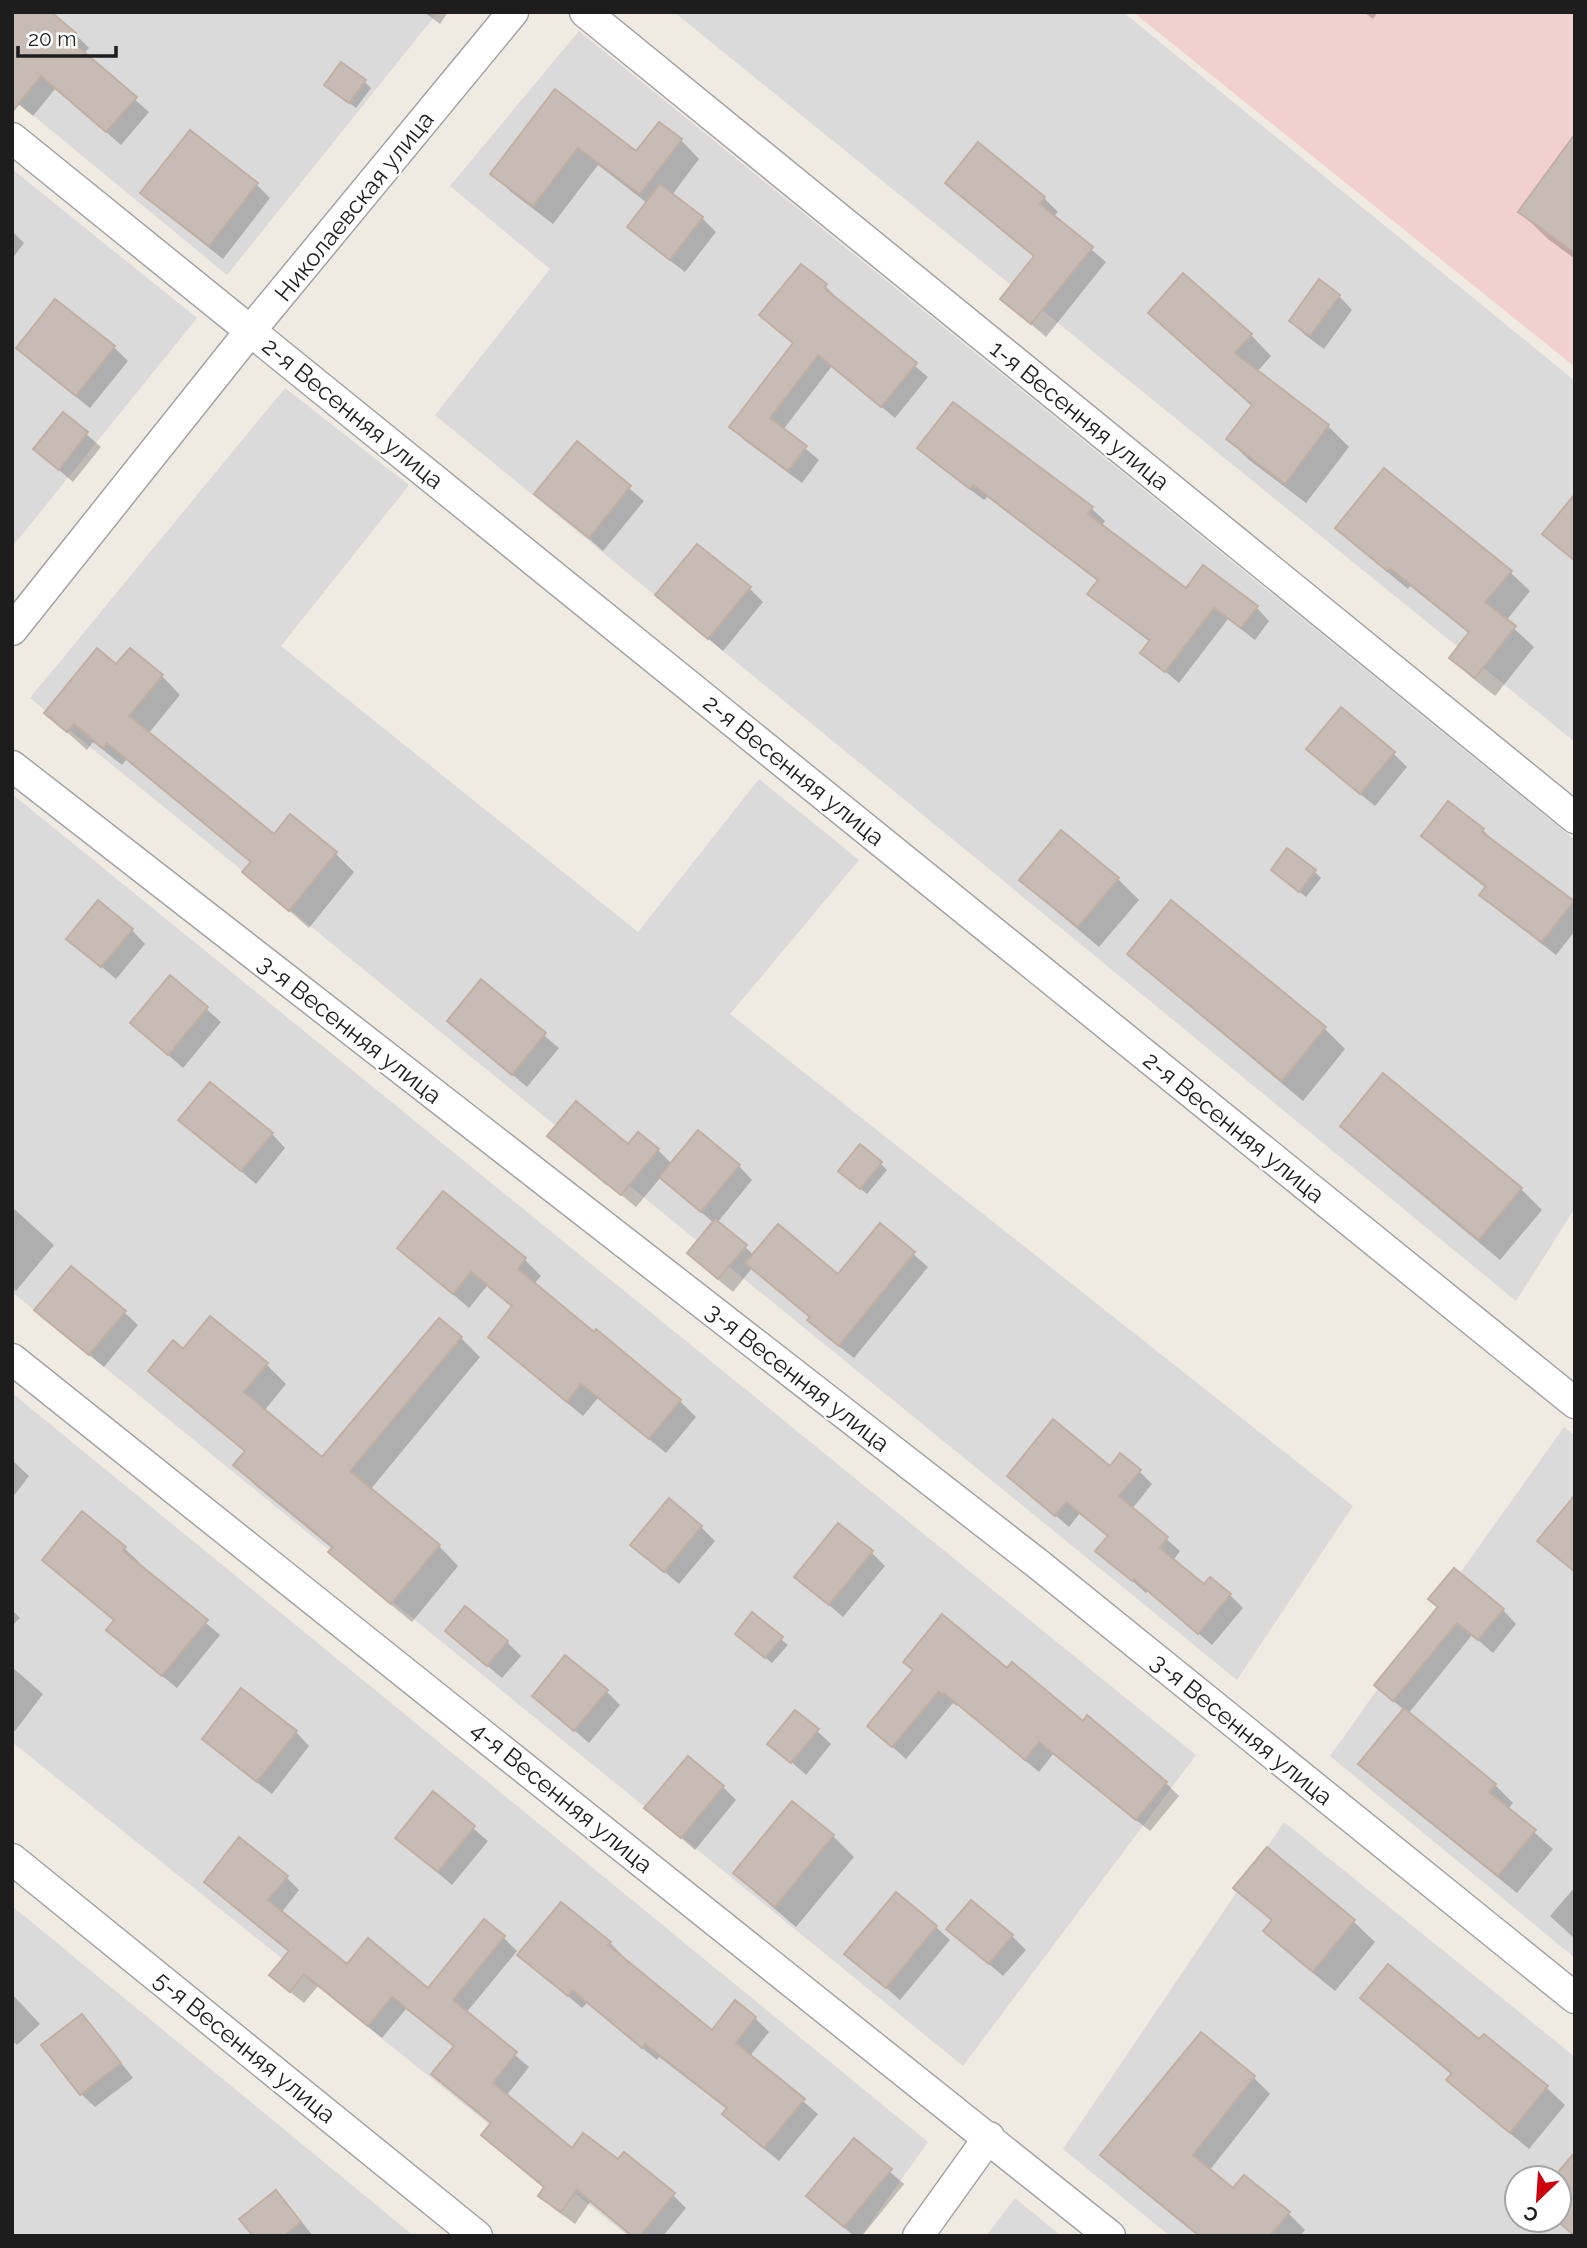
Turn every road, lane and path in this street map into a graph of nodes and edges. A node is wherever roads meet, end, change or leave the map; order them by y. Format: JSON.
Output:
{"nodes":[{"id":1,"x":513,"y":12,"type":"edge"},
{"id":2,"x":585,"y":12,"type":"edge"},
{"id":3,"x":12,"y":138,"type":"edge"},
{"id":4,"x":251,"y":330,"type":"junction"},
{"id":5,"x":12,"y":630,"type":"edge"},
{"id":6,"x":12,"y":766,"type":"edge"},
{"id":7,"x":1575,"y":818,"type":"edge"},
{"id":8,"x":12,"y":1359,"type":"edge"},
{"id":9,"x":1575,"y":1403,"type":"edge"},
{"id":10,"x":12,"y":1859,"type":"edge"},
{"id":11,"x":1575,"y":1998,"type":"edge"},
{"id":12,"x":989,"y":2137,"type":"junction"},
{"id":13,"x":477,"y":2236,"type":"edge"},
{"id":14,"x":918,"y":2236,"type":"edge"},
{"id":15,"x":1110,"y":2236,"type":"edge"}],
"edges":[{"from":1,"to":4,"type":"street","name":"Николаевская улица"},
{"from":2,"to":7,"type":"street","name":"1-я Весенняя улица"},
{"from":3,"to":4,"type":"street","name":"2-я Весенняя улица"},
{"from":4,"to":5,"type":"street","name":"Николаевская улица"},
{"from":4,"to":9,"type":"street","name":"2-я Весенняя улица"},
{"from":6,"to":11,"type":"street","name":"3-я Весенняя улица"},
{"from":8,"to":12,"type":"street","name":"4-я Весенняя улица"},
{"from":10,"to":13,"type":"street","name":"5-я Весенняя улица"},
{"from":12,"to":14,"type":"street"},
{"from":12,"to":15,"type":"street","name":"4-я Весенняя улица"}]}
